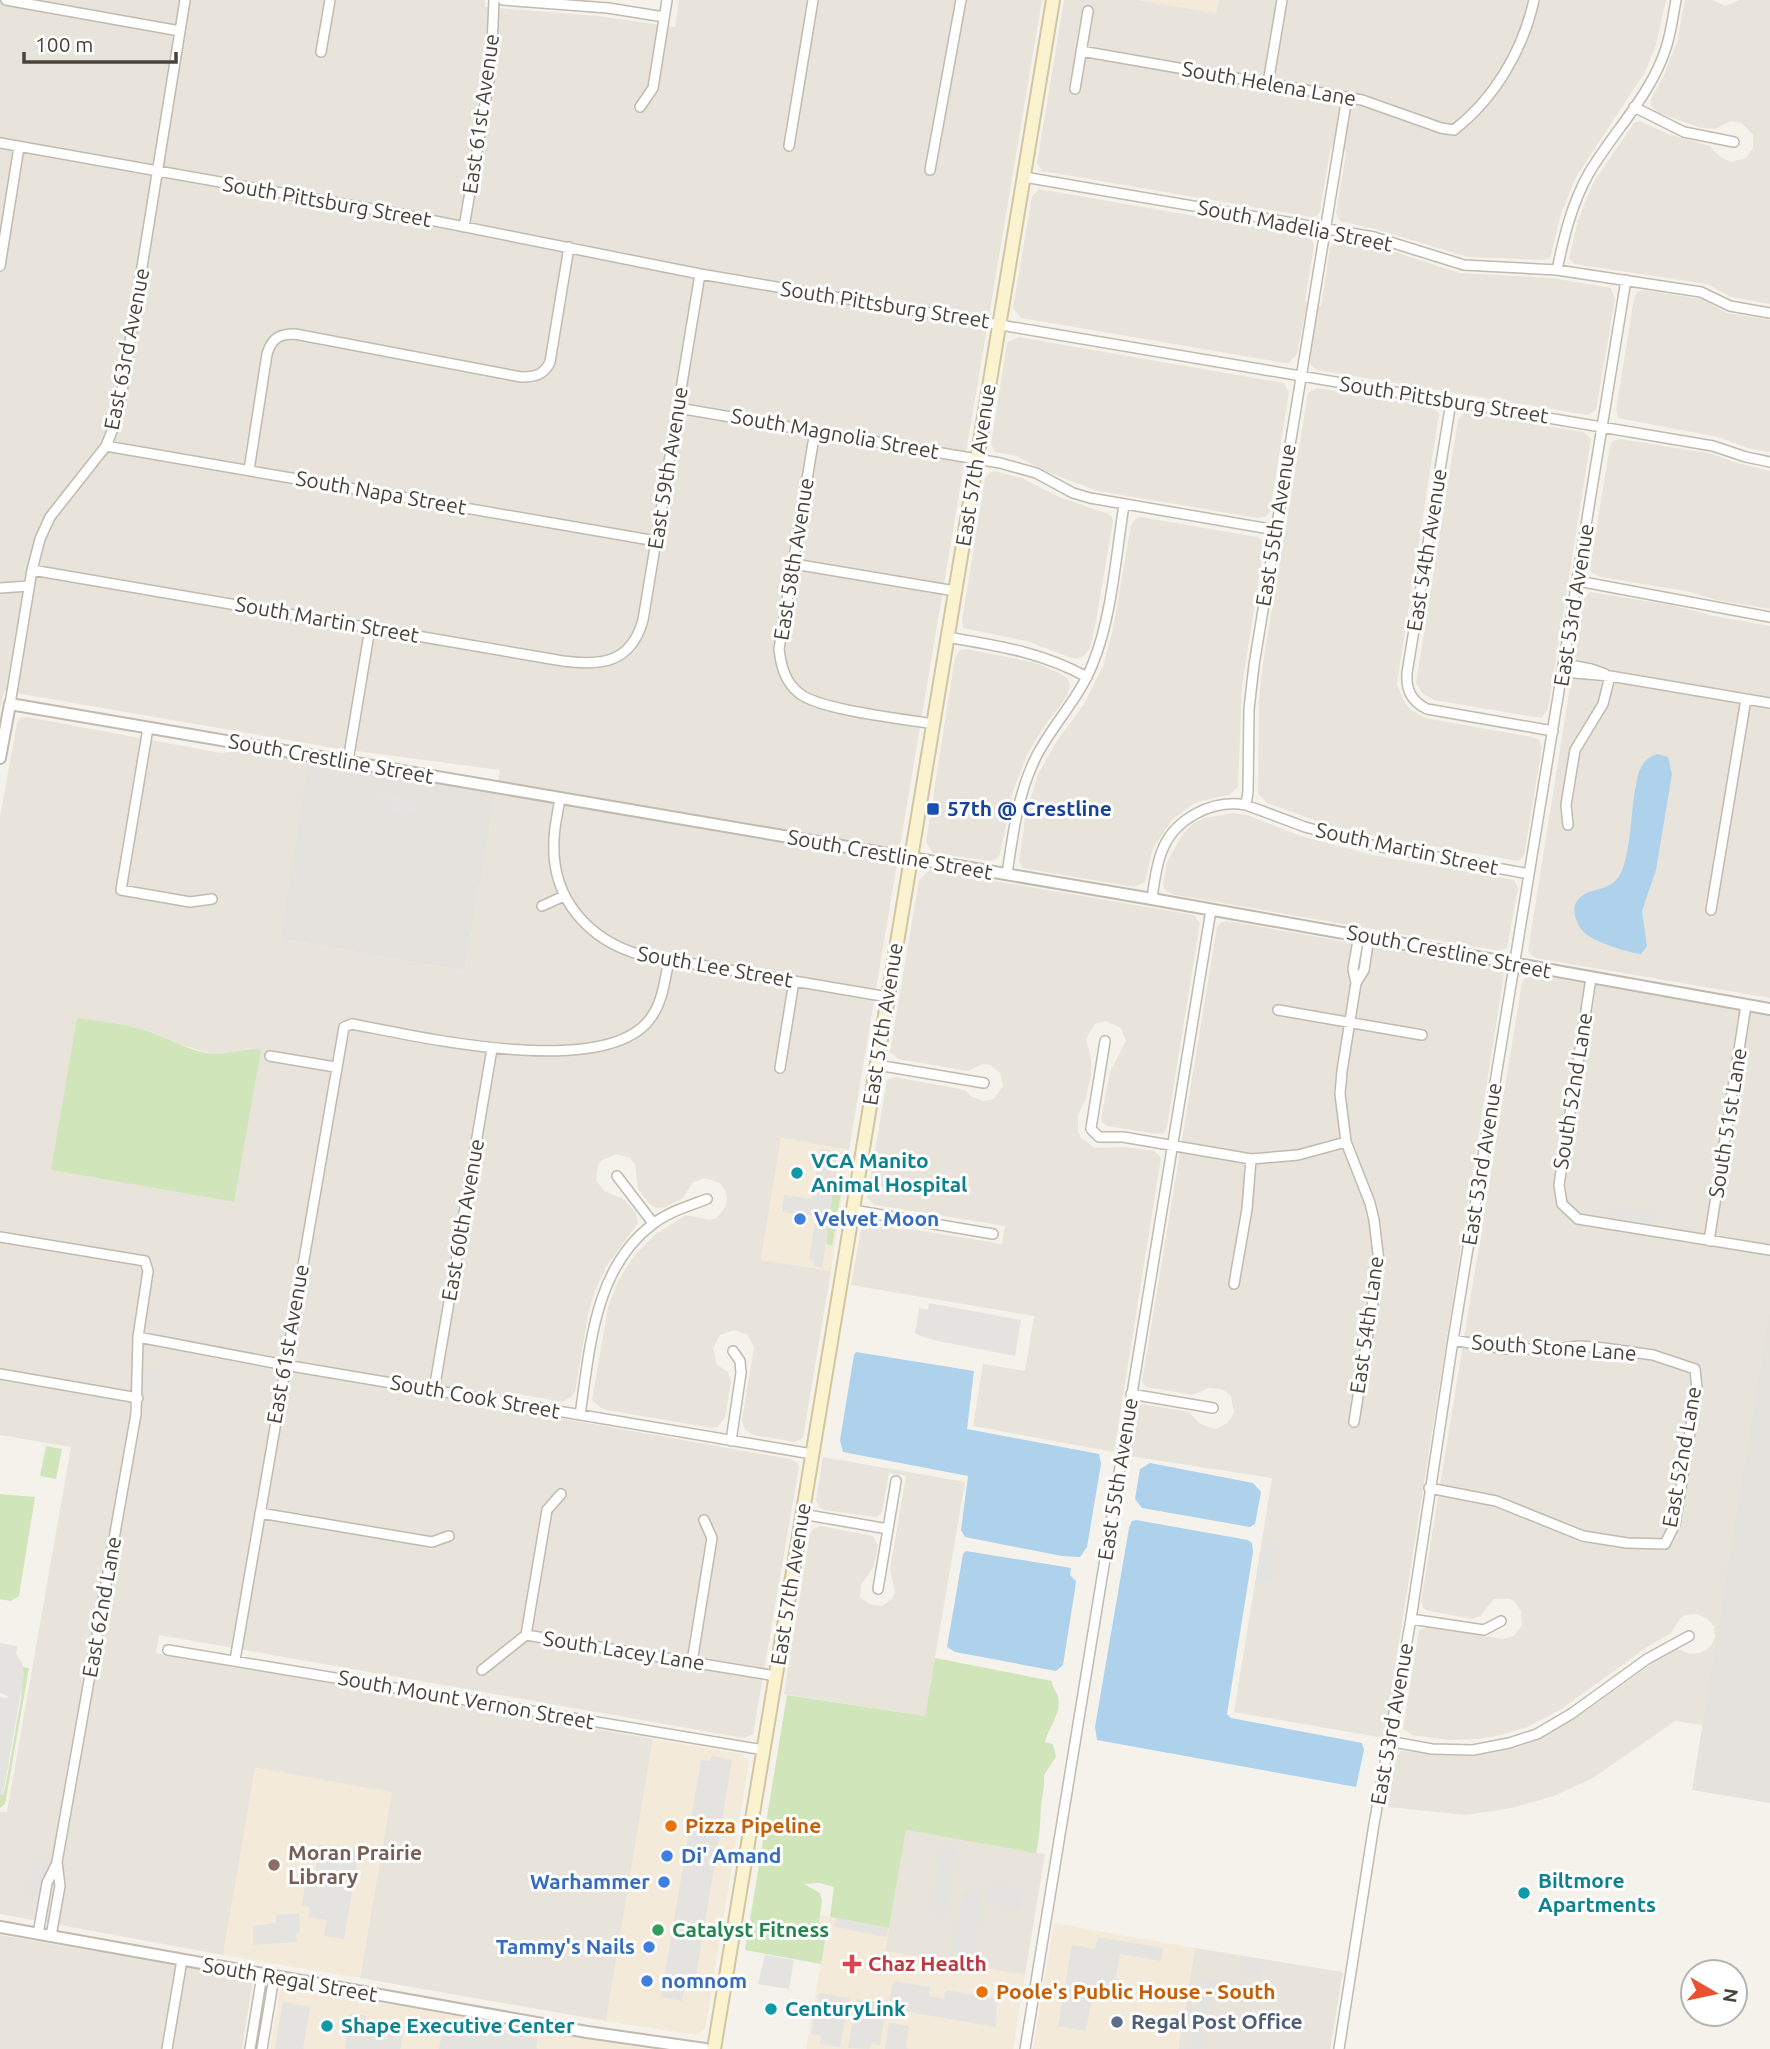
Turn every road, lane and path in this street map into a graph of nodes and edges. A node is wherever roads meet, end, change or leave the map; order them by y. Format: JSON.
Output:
{"nodes":[{"id":1,"x":6,"y":0,"type":"edge"},
{"id":2,"x":185,"y":0,"type":"edge"},
{"id":3,"x":330,"y":0,"type":"edge"},
{"id":4,"x":494,"y":0,"type":"edge"},
{"id":5,"x":503,"y":0,"type":"edge"},
{"id":6,"x":667,"y":0,"type":"edge"},
{"id":7,"x":813,"y":0,"type":"edge"},
{"id":8,"x":961,"y":0,"type":"edge"},
{"id":9,"x":1053,"y":0,"type":"edge"},
{"id":10,"x":1282,"y":0,"type":"edge"},
{"id":11,"x":1534,"y":0,"type":"edge"},
{"id":12,"x":1676,"y":0,"type":"edge"},
{"id":13,"x":1088,"y":11,"type":"dead end"},
{"id":14,"x":664,"y":17,"type":"junction"},
{"id":15,"x":180,"y":31,"type":"junction"},
{"id":16,"x":1081,"y":51,"type":"junction"},
{"id":17,"x":321,"y":52,"type":"dead end"},
{"id":18,"x":1268,"y":83,"type":"junction"},
{"id":19,"x":1075,"y":89,"type":"dead end"},
{"id":20,"x":1347,"y":97,"type":"junction"},
{"id":21,"x":640,"y":107,"type":"dead end"},
{"id":22,"x":1634,"y":107,"type":"junction"},
{"id":23,"x":1734,"y":142,"type":"dead end"},
{"id":24,"x":0,"y":143,"type":"edge"},
{"id":25,"x":789,"y":146,"type":"dead end"},
{"id":26,"x":19,"y":147,"type":"junction"},
{"id":27,"x":930,"y":170,"type":"dead end"},
{"id":28,"x":158,"y":171,"type":"junction"},
{"id":29,"x":1024,"y":177,"type":"junction"},
{"id":30,"x":464,"y":227,"type":"junction"},
{"id":31,"x":1325,"y":229,"type":"junction"},
{"id":32,"x":569,"y":247,"type":"junction"},
{"id":33,"x":0,"y":266,"type":"edge"},
{"id":34,"x":1557,"y":270,"type":"junction"},
{"id":35,"x":700,"y":274,"type":"junction"},
{"id":36,"x":1626,"y":280,"type":"junction"},
{"id":37,"x":1770,"y":313,"type":"edge"},
{"id":38,"x":1000,"y":324,"type":"junction"},
{"id":39,"x":1300,"y":376,"type":"junction"},
{"id":40,"x":1451,"y":402,"type":"junction"},
{"id":41,"x":678,"y":408,"type":"junction"},
{"id":42,"x":1603,"y":426,"type":"junction"},
{"id":43,"x":815,"y":431,"type":"junction"},
{"id":44,"x":106,"y":446,"type":"junction"},
{"id":45,"x":977,"y":459,"type":"junction"},
{"id":46,"x":1770,"y":462,"type":"edge"},
{"id":47,"x":249,"y":470,"type":"junction"},
{"id":48,"x":1124,"y":505,"type":"junction"},
{"id":49,"x":1276,"y":530,"type":"junction"},
{"id":50,"x":656,"y":541,"type":"junction"},
{"id":51,"x":794,"y":564,"type":"junction"},
{"id":52,"x":32,"y":570,"type":"junction"},
{"id":53,"x":1578,"y":581,"type":"junction"},
{"id":54,"x":29,"y":586,"type":"junction"},
{"id":55,"x":0,"y":588,"type":"edge"},
{"id":56,"x":955,"y":591,"type":"junction"},
{"id":57,"x":1770,"y":617,"type":"edge"},
{"id":58,"x":370,"y":628,"type":"junction"},
{"id":59,"x":947,"y":637,"type":"junction"},
{"id":60,"x":620,"y":655,"type":"joint"},
{"id":61,"x":1564,"y":668,"type":"junction"},
{"id":62,"x":1610,"y":676,"type":"junction"},
{"id":63,"x":1087,"y":677,"type":"junction"},
{"id":64,"x":1746,"y":699,"type":"junction"},
{"id":65,"x":1770,"y":703,"type":"edge"},
{"id":66,"x":10,"y":704,"type":"junction"},
{"id":67,"x":933,"y":724,"type":"junction"},
{"id":68,"x":148,"y":728,"type":"junction"},
{"id":69,"x":1553,"y":731,"type":"junction"},
{"id":70,"x":0,"y":758,"type":"edge"},
{"id":71,"x":348,"y":761,"type":"junction"},
{"id":72,"x":560,"y":798,"type":"junction"},
{"id":73,"x":1246,"y":805,"type":"junction"},
{"id":74,"x":1568,"y":825,"type":"dead end"},
{"id":75,"x":911,"y":858,"type":"junction"},
{"id":76,"x":1007,"y":874,"type":"junction"},
{"id":77,"x":1530,"y":874,"type":"junction"},
{"id":78,"x":564,"y":896,"type":"junction"},
{"id":79,"x":212,"y":899,"type":"dead end"},
{"id":80,"x":1152,"y":899,"type":"junction"},
{"id":81,"x":542,"y":906,"type":"dead end"},
{"id":82,"x":1211,"y":910,"type":"junction"},
{"id":83,"x":1711,"y":911,"type":"dead end"},
{"id":84,"x":1364,"y":936,"type":"junction"},
{"id":85,"x":670,"y":960,"type":"junction"},
{"id":86,"x":1514,"y":965,"type":"junction"},
{"id":87,"x":1591,"y":978,"type":"junction"},
{"id":88,"x":794,"y":981,"type":"junction"},
{"id":89,"x":888,"y":997,"type":"junction"},
{"id":90,"x":1746,"y":1005,"type":"junction"},
{"id":91,"x":1770,"y":1009,"type":"edge"},
{"id":92,"x":1278,"y":1010,"type":"dead end"},
{"id":93,"x":1349,"y":1022,"type":"junction"},
{"id":94,"x":1422,"y":1035,"type":"dead end"},
{"id":95,"x":1105,"y":1041,"type":"dead end"},
{"id":96,"x":492,"y":1049,"type":"junction"},
{"id":97,"x":270,"y":1056,"type":"dead end"},
{"id":98,"x":877,"y":1065,"type":"junction"},
{"id":99,"x":335,"y":1067,"type":"junction"},
{"id":100,"x":779,"y":1068,"type":"dead end"},
{"id":101,"x":984,"y":1083,"type":"dead end"},
{"id":102,"x":1346,"y":1142,"type":"junction"},
{"id":103,"x":1172,"y":1145,"type":"junction"},
{"id":104,"x":1251,"y":1158,"type":"junction"},
{"id":105,"x":617,"y":1176,"type":"dead end"},
{"id":106,"x":707,"y":1199,"type":"dead end"},
{"id":107,"x":853,"y":1210,"type":"junction"},
{"id":108,"x":653,"y":1223,"type":"junction"},
{"id":109,"x":993,"y":1234,"type":"dead end"},
{"id":110,"x":0,"y":1237,"type":"edge"},
{"id":111,"x":1709,"y":1241,"type":"junction"},
{"id":112,"x":1770,"y":1250,"type":"edge"},
{"id":113,"x":1234,"y":1284,"type":"dead end"},
{"id":114,"x":138,"y":1337,"type":"junction"},
{"id":115,"x":1453,"y":1340,"type":"junction"},
{"id":116,"x":733,"y":1351,"type":"dead end"},
{"id":117,"x":285,"y":1365,"type":"junction"},
{"id":118,"x":1695,"y":1369,"type":"joint"},
{"id":119,"x":0,"y":1374,"type":"edge"},
{"id":120,"x":434,"y":1390,"type":"junction"},
{"id":121,"x":1131,"y":1394,"type":"junction"},
{"id":122,"x":138,"y":1398,"type":"junction"},
{"id":123,"x":1213,"y":1408,"type":"dead end"},
{"id":124,"x":580,"y":1415,"type":"junction"},
{"id":125,"x":1354,"y":1422,"type":"dead end"},
{"id":126,"x":731,"y":1441,"type":"junction"},
{"id":127,"x":812,"y":1454,"type":"junction"},
{"id":128,"x":896,"y":1481,"type":"dead end"},
{"id":129,"x":1429,"y":1488,"type":"junction"},
{"id":130,"x":561,"y":1494,"type":"dead end"},
{"id":131,"x":260,"y":1513,"type":"junction"},
{"id":132,"x":802,"y":1514,"type":"junction"},
{"id":133,"x":704,"y":1520,"type":"dead end"},
{"id":134,"x":888,"y":1529,"type":"junction"},
{"id":135,"x":449,"y":1536,"type":"dead end"},
{"id":136,"x":878,"y":1589,"type":"dead end"},
{"id":137,"x":1410,"y":1619,"type":"junction"},
{"id":138,"x":1501,"y":1621,"type":"dead end"},
{"id":139,"x":526,"y":1635,"type":"junction"},
{"id":140,"x":1689,"y":1636,"type":"dead end"},
{"id":141,"x":168,"y":1650,"type":"dead end"},
{"id":142,"x":235,"y":1660,"type":"junction"},
{"id":143,"x":692,"y":1662,"type":"junction"},
{"id":144,"x":482,"y":1670,"type":"dead end"},
{"id":145,"x":776,"y":1676,"type":"junction"},
{"id":146,"x":1388,"y":1741,"type":"junction"},
{"id":147,"x":764,"y":1750,"type":"junction"},
{"id":148,"x":57,"y":1862,"type":"junction"},
{"id":149,"x":0,"y":1927,"type":"edge"},
{"id":150,"x":38,"y":1934,"type":"junction"},
{"id":151,"x":51,"y":1936,"type":"junction"},
{"id":152,"x":182,"y":1960,"type":"junction"},
{"id":153,"x":268,"y":1976,"type":"junction"},
{"id":154,"x":167,"y":2049,"type":"edge"},
{"id":155,"x":250,"y":2049,"type":"edge"},
{"id":156,"x":262,"y":2049,"type":"edge"},
{"id":157,"x":705,"y":2049,"type":"edge"},
{"id":158,"x":714,"y":2049,"type":"edge"},
{"id":159,"x":1025,"y":2049,"type":"edge"},
{"id":160,"x":1339,"y":2049,"type":"edge"}],
"edges":[{"from":1,"to":15,"type":"street"},
{"from":2,"to":15,"type":"street","name":"East 63rd Avenue"},
{"from":3,"to":17,"type":"street"},
{"from":4,"to":30,"type":"street","name":"East 61st Avenue"},
{"from":5,"to":14,"type":"street"},
{"from":6,"to":14,"type":"street"},
{"from":7,"to":25,"type":"street"},
{"from":8,"to":27,"type":"street"},
{"from":9,"to":29,"type":"main road","name":"East 57th Avenue"},
{"from":10,"to":18,"type":"street"},
{"from":11,"to":20,"type":"street","name":"South Helena Lane"},
{"from":12,"to":22,"type":"street"},
{"from":13,"to":16,"type":"street"},
{"from":14,"to":21,"type":"street"},
{"from":15,"to":28,"type":"street","name":"East 63rd Avenue"},
{"from":16,"to":18,"type":"street","name":"South Helena Lane"},
{"from":16,"to":19,"type":"street"},
{"from":18,"to":20,"type":"street","name":"South Helena Lane"},
{"from":20,"to":31,"type":"street","name":"East 55th Avenue"},
{"from":22,"to":23,"type":"street"},
{"from":22,"to":34,"type":"street"},
{"from":24,"to":26,"type":"street","name":"South Pittsburg Street"},
{"from":26,"to":28,"type":"street","name":"South Pittsburg Street"},
{"from":26,"to":33,"type":"street"},
{"from":28,"to":30,"type":"street","name":"South Pittsburg Street"},
{"from":28,"to":44,"type":"street","name":"East 63rd Avenue"},
{"from":29,"to":31,"type":"street","name":"South Madelia Street"},
{"from":29,"to":38,"type":"main road","name":"East 57th Avenue"},
{"from":30,"to":32,"type":"street","name":"South Pittsburg Street"},
{"from":31,"to":34,"type":"street","name":"South Madelia Street"},
{"from":31,"to":39,"type":"street","name":"East 55th Avenue"},
{"from":32,"to":35,"type":"street","name":"South Pittsburg Street"},
{"from":32,"to":47,"type":"street"},
{"from":34,"to":36,"type":"street","name":"South Madelia Street"},
{"from":35,"to":38,"type":"street","name":"South Pittsburg Street"},
{"from":35,"to":41,"type":"street","name":"East 59th Avenue"},
{"from":36,"to":37,"type":"street","name":"South Madelia Street"},
{"from":36,"to":42,"type":"street","name":"East 53rd Avenue"},
{"from":38,"to":39,"type":"street","name":"South Pittsburg Street"},
{"from":38,"to":45,"type":"main road","name":"East 57th Avenue"},
{"from":39,"to":40,"type":"street","name":"South Pittsburg Street"},
{"from":39,"to":49,"type":"street","name":"East 55th Avenue"},
{"from":40,"to":42,"type":"street","name":"South Pittsburg Street"},
{"from":40,"to":69,"type":"street","name":"East 54th Avenue"},
{"from":41,"to":43,"type":"street","name":"South Magnolia Street"},
{"from":41,"to":50,"type":"street","name":"East 59th Avenue"},
{"from":42,"to":46,"type":"street","name":"South Pittsburg Street"},
{"from":42,"to":53,"type":"street","name":"East 53rd Avenue"},
{"from":43,"to":45,"type":"street","name":"South Magnolia Street"},
{"from":43,"to":51,"type":"street","name":"East 58th Avenue"},
{"from":44,"to":47,"type":"street","name":"South Napa Street"},
{"from":44,"to":52,"type":"street","name":"East 63rd Avenue"},
{"from":45,"to":48,"type":"street","name":"South Magnolia Street"},
{"from":45,"to":56,"type":"main road","name":"East 57th Avenue"},
{"from":47,"to":50,"type":"street","name":"South Napa Street"},
{"from":48,"to":49,"type":"street","name":"South Magnolia Street"},
{"from":48,"to":63,"type":"street"},
{"from":49,"to":73,"type":"street","name":"East 55th Avenue"},
{"from":50,"to":60,"type":"street","name":"East 59th Avenue"},
{"from":51,"to":56,"type":"street"},
{"from":51,"to":67,"type":"street","name":"East 58th Avenue"},
{"from":52,"to":54,"type":"street","name":"East 63rd Avenue"},
{"from":52,"to":58,"type":"street","name":"South Martin Street"},
{"from":53,"to":57,"type":"street"},
{"from":53,"to":61,"type":"street","name":"East 53rd Avenue"},
{"from":54,"to":55,"type":"street"},
{"from":54,"to":66,"type":"street","name":"East 63rd Avenue"},
{"from":56,"to":59,"type":"main road","name":"East 57th Avenue"},
{"from":58,"to":60,"type":"street","name":"South Martin Street"},
{"from":58,"to":71,"type":"street"},
{"from":59,"to":63,"type":"street"},
{"from":59,"to":67,"type":"main road","name":"East 57th Avenue"},
{"from":61,"to":62,"type":"street"},
{"from":61,"to":69,"type":"street","name":"East 53rd Avenue"},
{"from":62,"to":64,"type":"street"},
{"from":62,"to":74,"type":"street"},
{"from":63,"to":76,"type":"street"},
{"from":64,"to":65,"type":"street"},
{"from":64,"to":83,"type":"street"},
{"from":66,"to":68,"type":"street","name":"South Crestline Street"},
{"from":66,"to":70,"type":"street","name":"East 63rd Avenue"},
{"from":67,"to":75,"type":"main road","name":"East 57th Avenue"},
{"from":68,"to":71,"type":"street","name":"South Crestline Street"},
{"from":68,"to":79,"type":"street"},
{"from":69,"to":77,"type":"street","name":"East 53rd Avenue"},
{"from":71,"to":72,"type":"street","name":"South Crestline Street"},
{"from":72,"to":75,"type":"street","name":"South Crestline Street"},
{"from":72,"to":78,"type":"street","name":"South Lee Street"},
{"from":73,"to":77,"type":"street","name":"South Martin Street"},
{"from":73,"to":80,"type":"street"},
{"from":75,"to":76,"type":"street","name":"South Crestline Street"},
{"from":75,"to":89,"type":"main road","name":"East 57th Avenue"},
{"from":76,"to":80,"type":"street","name":"South Crestline Street"},
{"from":77,"to":86,"type":"street","name":"East 53rd Avenue"},
{"from":78,"to":81,"type":"street"},
{"from":78,"to":85,"type":"street","name":"South Lee Street"},
{"from":80,"to":82,"type":"street","name":"South Crestline Street"},
{"from":82,"to":84,"type":"street","name":"South Crestline Street"},
{"from":82,"to":103,"type":"street","name":"East 55th Avenue"},
{"from":84,"to":86,"type":"street","name":"South Crestline Street"},
{"from":84,"to":93,"type":"street","name":"East 54th Lane"},
{"from":85,"to":88,"type":"street","name":"South Lee Street"},
{"from":85,"to":96,"type":"street"},
{"from":86,"to":87,"type":"street","name":"South Crestline Street"},
{"from":86,"to":115,"type":"street","name":"East 53rd Avenue"},
{"from":87,"to":90,"type":"street","name":"South Crestline Street"},
{"from":87,"to":111,"type":"street","name":"South 52nd Lane"},
{"from":88,"to":89,"type":"street","name":"South Lee Street"},
{"from":88,"to":100,"type":"street"},
{"from":89,"to":98,"type":"main road","name":"East 57th Avenue"},
{"from":90,"to":91,"type":"street","name":"South Crestline Street"},
{"from":90,"to":111,"type":"street","name":"South 51st Lane"},
{"from":92,"to":93,"type":"street"},
{"from":93,"to":94,"type":"street"},
{"from":93,"to":102,"type":"street","name":"East 54th Lane"},
{"from":95,"to":103,"type":"street"},
{"from":96,"to":99,"type":"street","name":"East 61st Avenue"},
{"from":96,"to":120,"type":"street","name":"East 60th Avenue"},
{"from":97,"to":99,"type":"street"},
{"from":98,"to":101,"type":"street"},
{"from":98,"to":107,"type":"main road","name":"East 57th Avenue"},
{"from":99,"to":117,"type":"street","name":"East 61st Avenue"},
{"from":102,"to":104,"type":"street"},
{"from":102,"to":125,"type":"street","name":"East 54th Lane"},
{"from":103,"to":104,"type":"street"},
{"from":103,"to":121,"type":"street","name":"East 55th Avenue"},
{"from":104,"to":113,"type":"street"},
{"from":105,"to":108,"type":"street"},
{"from":106,"to":108,"type":"street"},
{"from":107,"to":109,"type":"street"},
{"from":107,"to":127,"type":"main road","name":"East 57th Avenue"},
{"from":108,"to":124,"type":"street"},
{"from":110,"to":114,"type":"street","name":"East 62nd Lane"},
{"from":111,"to":112,"type":"street"},
{"from":114,"to":117,"type":"street","name":"South Cook Street"},
{"from":114,"to":122,"type":"street","name":"East 62nd Lane"},
{"from":115,"to":118,"type":"street","name":"South Stone Lane"},
{"from":115,"to":129,"type":"street","name":"East 53rd Avenue"},
{"from":116,"to":126,"type":"street"},
{"from":117,"to":120,"type":"street","name":"South Cook Street"},
{"from":117,"to":131,"type":"street","name":"East 61st Avenue"},
{"from":118,"to":129,"type":"street","name":"East 52nd Lane"},
{"from":119,"to":122,"type":"street"},
{"from":120,"to":124,"type":"street","name":"South Cook Street"},
{"from":121,"to":123,"type":"street"},
{"from":121,"to":159,"type":"street","name":"East 55th Avenue"},
{"from":122,"to":148,"type":"street","name":"East 62nd Lane"},
{"from":124,"to":126,"type":"street","name":"South Cook Street"},
{"from":126,"to":127,"type":"street","name":"South Cook Street"},
{"from":127,"to":132,"type":"main road","name":"East 57th Avenue"},
{"from":128,"to":134,"type":"street"},
{"from":129,"to":137,"type":"street","name":"East 53rd Avenue"},
{"from":130,"to":139,"type":"street"},
{"from":131,"to":135,"type":"street"},
{"from":131,"to":142,"type":"street","name":"East 61st Avenue"},
{"from":132,"to":134,"type":"street"},
{"from":132,"to":145,"type":"main road","name":"East 57th Avenue"},
{"from":133,"to":143,"type":"street"},
{"from":134,"to":136,"type":"street"},
{"from":137,"to":138,"type":"street"},
{"from":137,"to":146,"type":"street","name":"East 53rd Avenue"},
{"from":139,"to":143,"type":"street","name":"South Lacey Lane"},
{"from":139,"to":144,"type":"street","name":"South Lacey Lane"},
{"from":140,"to":146,"type":"street"},
{"from":141,"to":142,"type":"street","name":"South Mount Vernon Street"},
{"from":142,"to":147,"type":"street","name":"South Mount Vernon Street"},
{"from":143,"to":145,"type":"street","name":"South Lacey Lane"},
{"from":145,"to":147,"type":"main road","name":"East 57th Avenue"},
{"from":146,"to":160,"type":"street","name":"East 53rd Avenue"},
{"from":147,"to":158,"type":"main road","name":"East 57th Avenue"},
{"from":148,"to":150,"type":"street","name":"East 62nd Lane"},
{"from":148,"to":151,"type":"street","name":"East 62nd Lane"},
{"from":149,"to":150,"type":"street","name":"South Regal Street"},
{"from":150,"to":151,"type":"street","name":"South Regal Street"},
{"from":151,"to":152,"type":"street","name":"South Regal Street"},
{"from":152,"to":153,"type":"street","name":"South Regal Street"},
{"from":152,"to":154,"type":"street"},
{"from":153,"to":155,"type":"street"},
{"from":153,"to":156,"type":"street"},
{"from":153,"to":157,"type":"street","name":"South Regal Street"}]}
